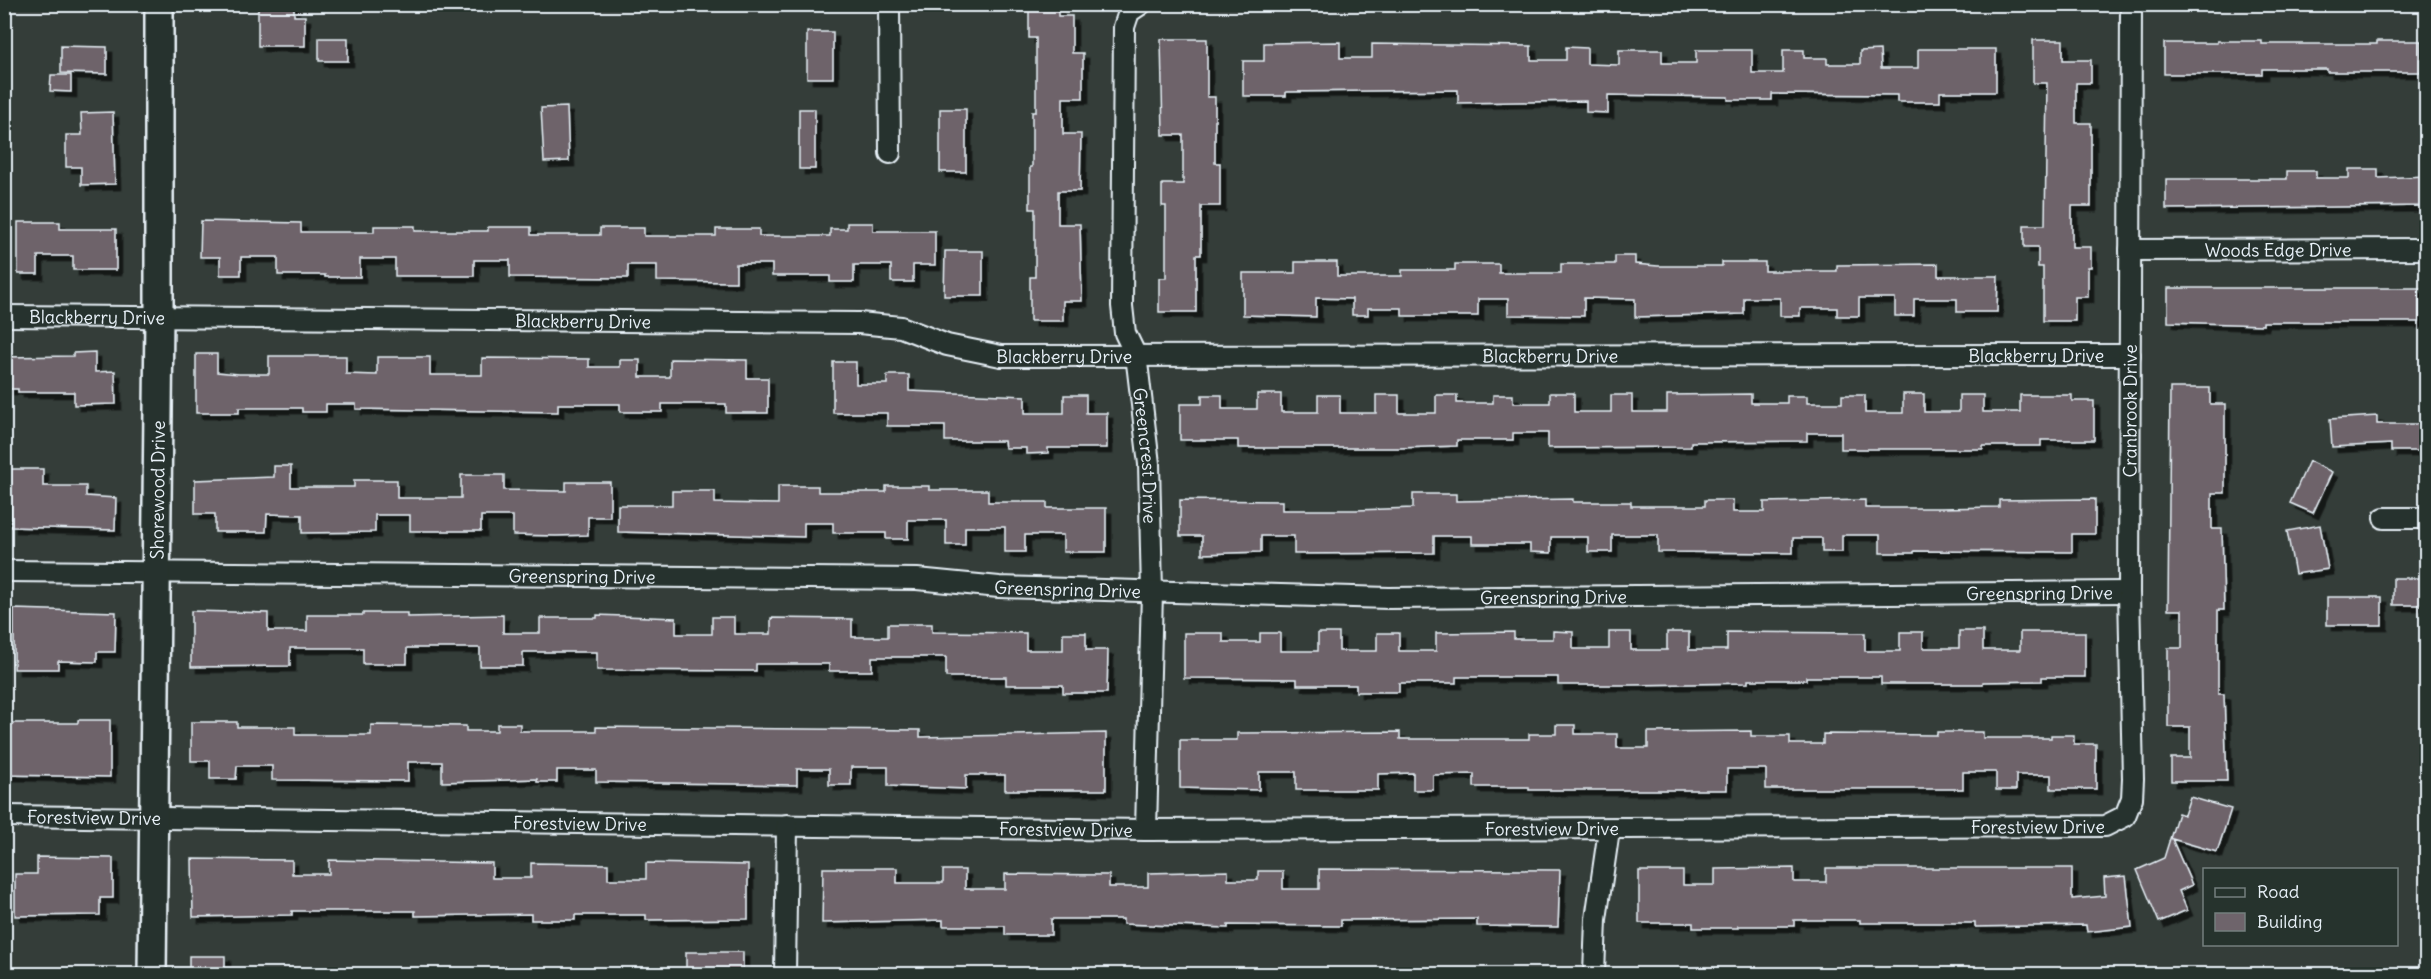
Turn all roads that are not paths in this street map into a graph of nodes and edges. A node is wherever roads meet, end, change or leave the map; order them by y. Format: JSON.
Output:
{"nodes":[{"id":1,"x":159,"y":4,"type":"edge"},
{"id":2,"x":890,"y":4,"type":"edge"},
{"id":3,"x":2131,"y":4,"type":"edge"},
{"id":4,"x":1135,"y":8,"type":"edge"},
{"id":5,"x":890,"y":153,"type":"dead end"},
{"id":6,"x":2427,"y":249,"type":"edge"},
{"id":7,"x":2130,"y":250,"type":"junction"},
{"id":8,"x":4,"y":316,"type":"edge"},
{"id":9,"x":159,"y":316,"type":"junction"},
{"id":10,"x":2130,"y":355,"type":"junction"},
{"id":11,"x":1136,"y":356,"type":"junction"},
{"id":12,"x":2384,"y":518,"type":"dead end"},
{"id":13,"x":2427,"y":518,"type":"edge"},
{"id":14,"x":156,"y":571,"type":"junction"},
{"id":15,"x":4,"y":572,"type":"edge"},
{"id":16,"x":1152,"y":592,"type":"junction"},
{"id":17,"x":2129,"y":592,"type":"junction"},
{"id":18,"x":4,"y":816,"type":"edge"},
{"id":19,"x":2125,"y":816,"type":"joint"},
{"id":20,"x":154,"y":818,"type":"junction"},
{"id":21,"x":787,"y":825,"type":"junction"},
{"id":22,"x":1146,"y":830,"type":"junction"},
{"id":23,"x":1609,"y":830,"type":"junction"},
{"id":24,"x":152,"y":975,"type":"edge"},
{"id":25,"x":785,"y":975,"type":"edge"},
{"id":26,"x":1594,"y":975,"type":"edge"}],
"edges":[{"from":1,"to":9,"type":"street","name":"Shorewood Drive"},
{"from":2,"to":5,"type":"street"},
{"from":3,"to":7,"type":"street","name":"Cranbrook Drive"},
{"from":4,"to":11,"type":"street","name":"Greencrest Drive"},
{"from":6,"to":7,"type":"street","name":"Woods Edge Drive"},
{"from":7,"to":10,"type":"street","name":"Cranbrook Drive"},
{"from":8,"to":9,"type":"street","name":"Blackberry Drive"},
{"from":9,"to":11,"type":"street","name":"Blackberry Drive"},
{"from":9,"to":14,"type":"street","name":"Shorewood Drive"},
{"from":10,"to":11,"type":"street","name":"Blackberry Drive"},
{"from":10,"to":17,"type":"street","name":"Cranbrook Drive"},
{"from":11,"to":16,"type":"street","name":"Greencrest Drive"},
{"from":12,"to":13,"type":"street"},
{"from":14,"to":15,"type":"street","name":"Greenspring Drive"},
{"from":14,"to":16,"type":"street","name":"Greenspring Drive"},
{"from":14,"to":20,"type":"street","name":"Shorewood Drive"},
{"from":16,"to":17,"type":"street","name":"Greenspring Drive"},
{"from":16,"to":22,"type":"street","name":"Greencrest Drive"},
{"from":17,"to":19,"type":"street","name":"Cranbrook Drive"},
{"from":18,"to":20,"type":"street","name":"Forestview Drive"},
{"from":19,"to":23,"type":"street","name":"Forestview Drive"},
{"from":20,"to":21,"type":"street","name":"Forestview Drive"},
{"from":20,"to":24,"type":"street","name":"Shorewood Drive"},
{"from":21,"to":22,"type":"street","name":"Forestview Drive"},
{"from":21,"to":25,"type":"street"},
{"from":22,"to":23,"type":"street","name":"Forestview Drive"},
{"from":23,"to":26,"type":"street"}]}
